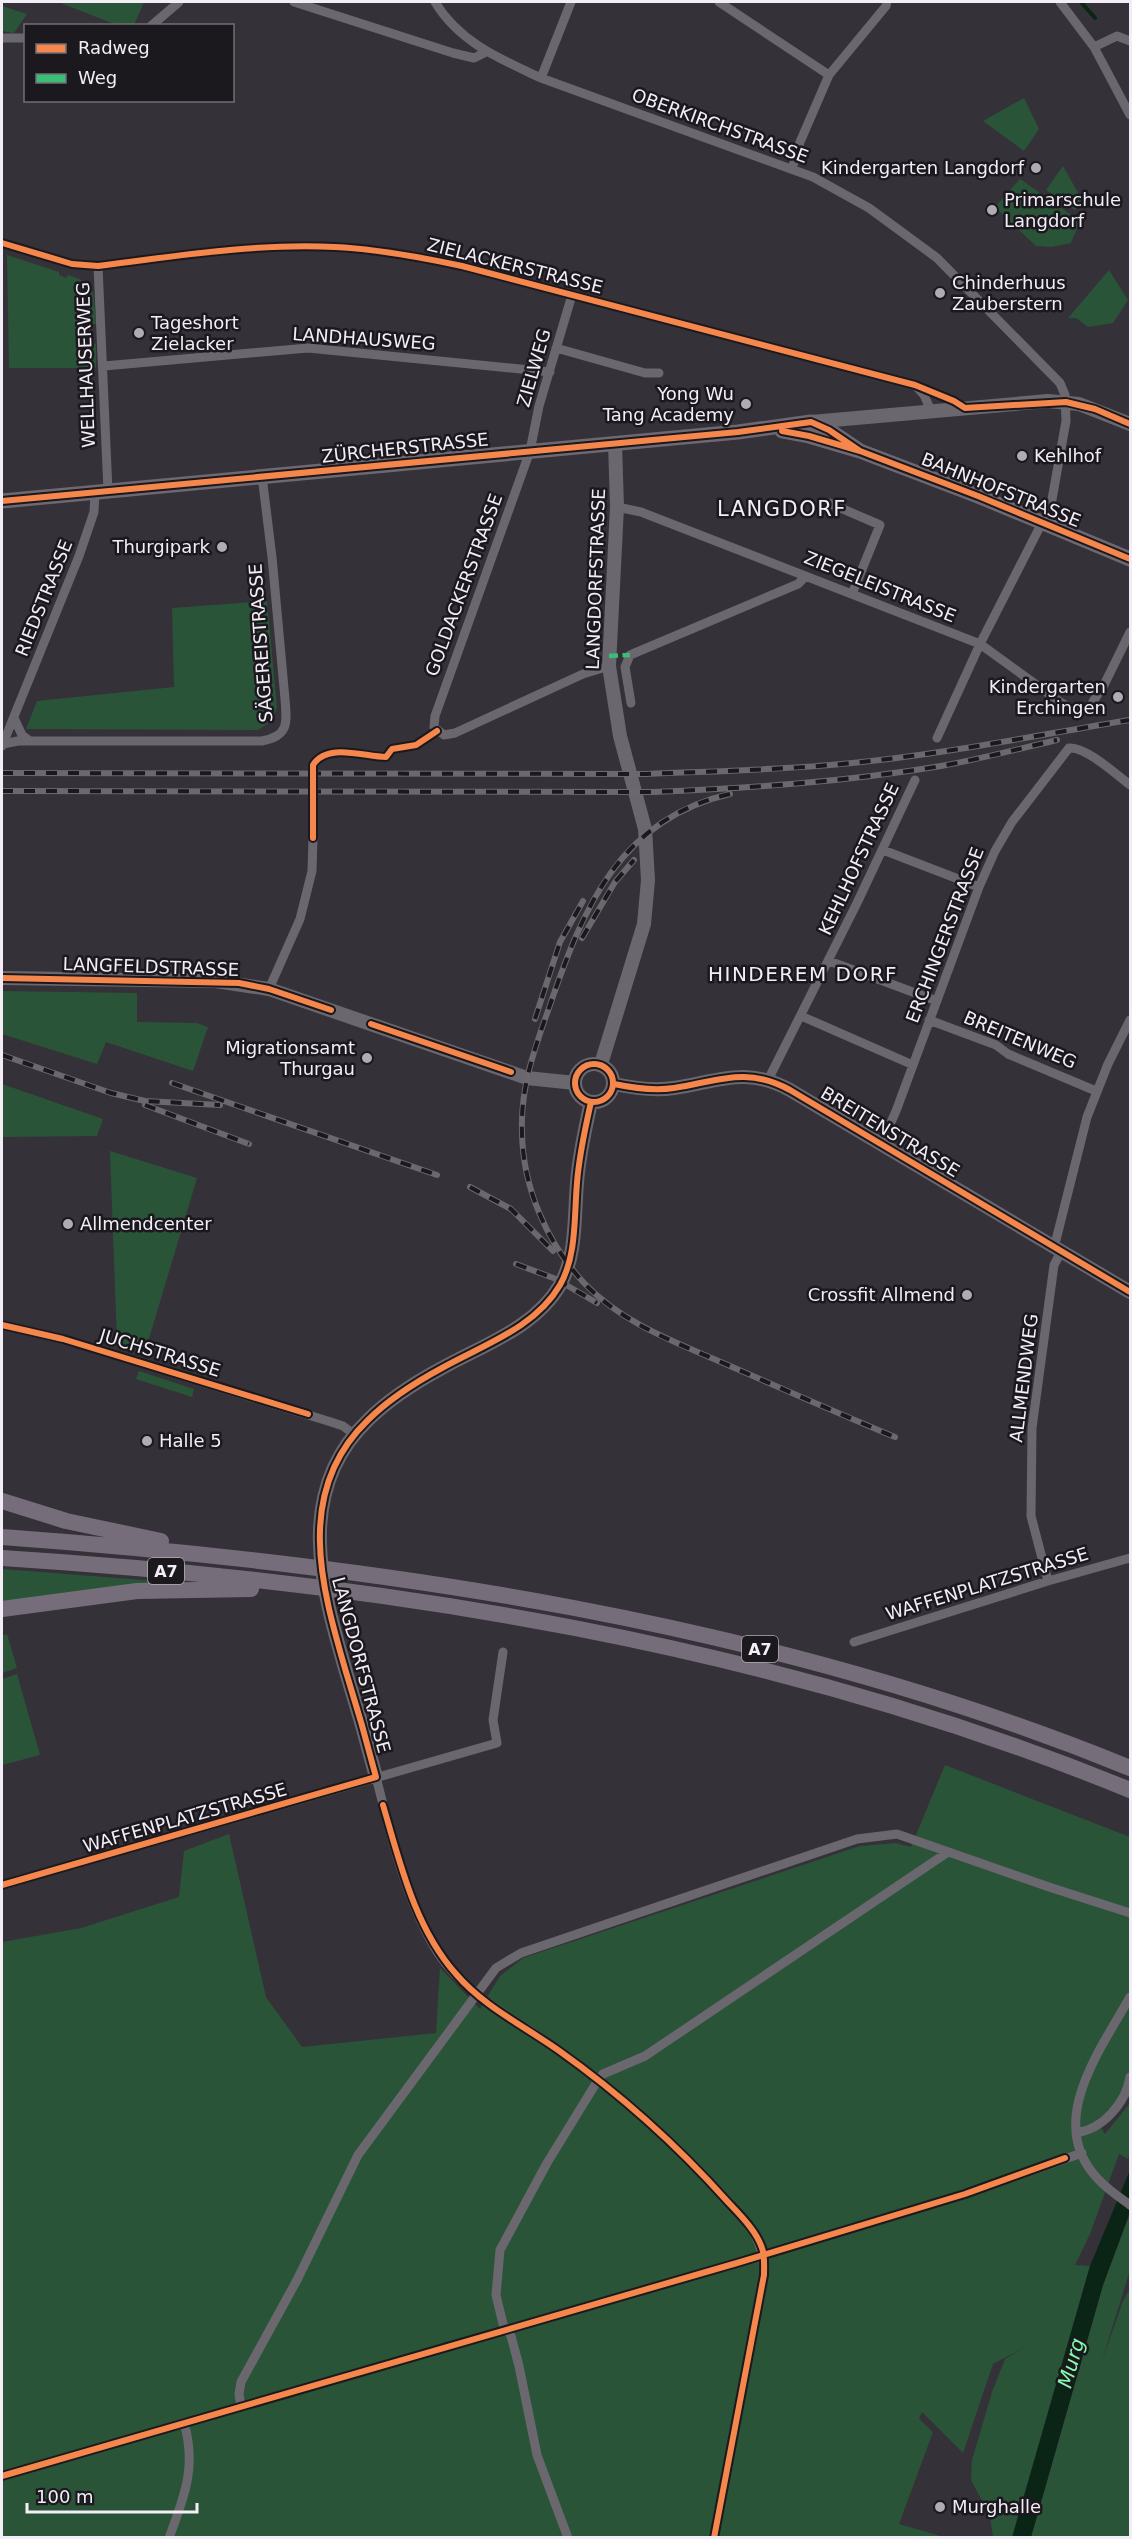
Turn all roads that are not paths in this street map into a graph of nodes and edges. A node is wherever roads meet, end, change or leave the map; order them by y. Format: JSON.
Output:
{"nodes":[{"id":1,"x":179,"y":2,"type":"edge"},
{"id":2,"x":294,"y":2,"type":"edge"},
{"id":3,"x":435,"y":2,"type":"edge"},
{"id":4,"x":571,"y":2,"type":"edge"},
{"id":5,"x":719,"y":2,"type":"edge"},
{"id":6,"x":1060,"y":2,"type":"edge"},
{"id":7,"x":886,"y":4,"type":"edge"},
{"id":8,"x":154,"y":24,"type":"edge"},
{"id":9,"x":2,"y":38,"type":"edge"},
{"id":10,"x":24,"y":38,"type":"edge"},
{"id":11,"x":1131,"y":41,"type":"edge"},
{"id":12,"x":1094,"y":47,"type":"junction"},
{"id":13,"x":486,"y":52,"type":"junction"},
{"id":14,"x":829,"y":75,"type":"junction"},
{"id":15,"x":541,"y":78,"type":"junction"},
{"id":16,"x":1131,"y":115,"type":"edge"},
{"id":17,"x":792,"y":169,"type":"junction"},
{"id":18,"x":2,"y":243,"type":"edge"},
{"id":19,"x":98,"y":266,"type":"junction"},
{"id":20,"x":572,"y":295,"type":"junction"},
{"id":21,"x":556,"y":348,"type":"junction"},
{"id":22,"x":104,"y":366,"type":"junction"},
{"id":23,"x":550,"y":372,"type":"junction"},
{"id":24,"x":659,"y":373,"type":"dead end"},
{"id":25,"x":1066,"y":402,"type":"junction"},
{"id":26,"x":931,"y":411,"type":"junction"},
{"id":27,"x":811,"y":422,"type":"junction"},
{"id":28,"x":1131,"y":424,"type":"edge"},
{"id":29,"x":764,"y":429,"type":"junction"},
{"id":30,"x":615,"y":443,"type":"junction"},
{"id":31,"x":530,"y":451,"type":"junction"},
{"id":32,"x":860,"y":451,"type":"junction"},
{"id":33,"x":262,"y":477,"type":"junction"},
{"id":34,"x":101,"y":492,"type":"junction"},
{"id":35,"x":2,"y":501,"type":"edge"},
{"id":36,"x":829,"y":503,"type":"dead end"},
{"id":37,"x":617,"y":507,"type":"junction"},
{"id":38,"x":1043,"y":522,"type":"junction"},
{"id":39,"x":1131,"y":559,"type":"edge"},
{"id":40,"x":806,"y":576,"type":"junction"},
{"id":41,"x":852,"y":594,"type":"junction"},
{"id":42,"x":1131,"y":632,"type":"edge"},
{"id":43,"x":980,"y":644,"type":"junction"},
{"id":44,"x":609,"y":666,"type":"junction"},
{"id":45,"x":631,"y":703,"type":"dead end"},
{"id":46,"x":14,"y":718,"type":"junction"},
{"id":47,"x":937,"y":738,"type":"dead end"},
{"id":48,"x":30,"y":741,"type":"junction"},
{"id":49,"x":2,"y":745,"type":"edge"},
{"id":50,"x":915,"y":780,"type":"dead end"},
{"id":51,"x":1131,"y":785,"type":"edge"},
{"id":52,"x":313,"y":838,"type":"dead end"},
{"id":53,"x":883,"y":850,"type":"junction"},
{"id":54,"x":979,"y":887,"type":"junction"},
{"id":55,"x":829,"y":961,"type":"junction"},
{"id":56,"x":2,"y":978,"type":"edge"},
{"id":57,"x":269,"y":989,"type":"junction"},
{"id":58,"x":937,"y":1001,"type":"junction"},
{"id":59,"x":801,"y":1016,"type":"junction"},
{"id":60,"x":929,"y":1020,"type":"junction"},
{"id":61,"x":1131,"y":1020,"type":"edge"},
{"id":62,"x":601,"y":1064,"type":"junction"},
{"id":63,"x":913,"y":1065,"type":"junction"},
{"id":64,"x":768,"y":1080,"type":"junction"},
{"id":65,"x":575,"y":1083,"type":"junction"},
{"id":66,"x":614,"y":1084,"type":"junction"},
{"id":67,"x":1096,"y":1091,"type":"junction"},
{"id":68,"x":591,"y":1102,"type":"junction"},
{"id":69,"x":881,"y":1145,"type":"junction"},
{"id":70,"x":1057,"y":1249,"type":"junction"},
{"id":71,"x":1131,"y":1292,"type":"edge"},
{"id":72,"x":2,"y":1325,"type":"edge"},
{"id":73,"x":355,"y":1435,"type":"junction"},
{"id":74,"x":2,"y":1501,"type":"edge"},
{"id":75,"x":2,"y":1537,"type":"edge"},
{"id":76,"x":2,"y":1558,"type":"edge"},
{"id":77,"x":1131,"y":1558,"type":"edge"},
{"id":78,"x":259,"y":1560,"type":"junction"},
{"id":79,"x":1048,"y":1581,"type":"junction"},
{"id":80,"x":330,"y":1589,"type":"junction"},
{"id":81,"x":2,"y":1609,"type":"edge"},
{"id":82,"x":854,"y":1642,"type":"dead end"},
{"id":83,"x":503,"y":1652,"type":"dead end"},
{"id":84,"x":1131,"y":1768,"type":"edge"},
{"id":85,"x":376,"y":1777,"type":"junction"},
{"id":86,"x":1131,"y":1790,"type":"edge"},
{"id":87,"x":948,"y":1852,"type":"junction"},
{"id":88,"x":2,"y":1885,"type":"edge"},
{"id":89,"x":1131,"y":1913,"type":"edge"},
{"id":90,"x":477,"y":1994,"type":"junction"},
{"id":91,"x":1131,"y":1997,"type":"edge"},
{"id":92,"x":1131,"y":2077,"type":"edge"},
{"id":93,"x":598,"y":2080,"type":"junction"},
{"id":94,"x":1076,"y":2133,"type":"junction"},
{"id":95,"x":1082,"y":2153,"type":"junction"},
{"id":96,"x":1131,"y":2205,"type":"edge"},
{"id":97,"x":763,"y":2255,"type":"junction"},
{"id":98,"x":507,"y":2330,"type":"junction"},
{"id":99,"x":241,"y":2407,"type":"junction"},
{"id":100,"x":184,"y":2423,"type":"junction"},
{"id":101,"x":2,"y":2476,"type":"edge"},
{"id":102,"x":169,"y":2538,"type":"edge"},
{"id":103,"x":567,"y":2538,"type":"edge"},
{"id":104,"x":714,"y":2538,"type":"edge"}],
"edges":[{"from":1,"to":8,"type":"street"},
{"from":2,"to":13,"type":"street","name":"OBERKIRCHSTRASSE"},
{"from":3,"to":13,"type":"street"},
{"from":4,"to":15,"type":"street"},
{"from":5,"to":14,"type":"street"},
{"from":6,"to":12,"type":"street"},
{"from":7,"to":14,"type":"street"},
{"from":9,"to":10,"type":"street"},
{"from":11,"to":12,"type":"street"},
{"from":12,"to":16,"type":"street"},
{"from":13,"to":15,"type":"street","name":"OBERKIRCHSTRASSE"},
{"from":14,"to":17,"type":"street"},
{"from":15,"to":17,"type":"street","name":"OBERKIRCHSTRASSE"},
{"from":17,"to":25,"type":"street","name":"OBERKIRCHSTRASSE"},
{"from":18,"to":19,"type":"street","name":"WELLHAUSERWEG"},
{"from":19,"to":20,"type":"street","name":"ZIELACKERSTRASSE"},
{"from":19,"to":22,"type":"street","name":"WELLHAUSERWEG"},
{"from":20,"to":21,"type":"street","name":"ZIELWEG"},
{"from":20,"to":26,"type":"street","name":"ZIELACKERSTRASSE"},
{"from":21,"to":23,"type":"street","name":"ZIELWEG"},
{"from":21,"to":24,"type":"street"},
{"from":22,"to":23,"type":"street","name":"LANDHAUSWEG"},
{"from":22,"to":34,"type":"street","name":"WELLHAUSERWEG"},
{"from":23,"to":31,"type":"street","name":"ZIELWEG"},
{"from":25,"to":26,"type":"street","name":"ZÜRCHERSTRASSE"},
{"from":25,"to":28,"type":"street","name":"ZÜRCHERSTRASSE"},
{"from":25,"to":38,"type":"street"},
{"from":26,"to":27,"type":"street","name":"ZÜRCHERSTRASSE"},
{"from":27,"to":29,"type":"main road","name":"ZÜRCHERSTRASSE"},
{"from":27,"to":32,"type":"main road","name":"BAHNHOFSTRASSE"},
{"from":29,"to":30,"type":"main road","name":"ZÜRCHERSTRASSE"},
{"from":29,"to":32,"type":"main road","name":"BAHNHOFSTRASSE"},
{"from":30,"to":31,"type":"main road","name":"ZÜRCHERSTRASSE"},
{"from":30,"to":37,"type":"street","name":"LANGDORFSTRASSE"},
{"from":31,"to":33,"type":"main road","name":"ZÜRCHERSTRASSE"},
{"from":31,"to":44,"type":"street","name":"GOLDACKERSTRASSE"},
{"from":32,"to":38,"type":"main road","name":"BAHNHOFSTRASSE"},
{"from":33,"to":34,"type":"main road","name":"ZÜRCHERSTRASSE"},
{"from":33,"to":48,"type":"street","name":"SÄGEREISTRASSE"},
{"from":34,"to":35,"type":"main road","name":"ZÜRCHERSTRASSE"},
{"from":34,"to":46,"type":"street","name":"RIEDSTRASSE"},
{"from":36,"to":41,"type":"street"},
{"from":37,"to":40,"type":"street","name":"ZIEGELEISTRASSE"},
{"from":37,"to":44,"type":"street","name":"LANGDORFSTRASSE"},
{"from":38,"to":39,"type":"main road","name":"BAHNHOFSTRASSE"},
{"from":38,"to":43,"type":"street"},
{"from":40,"to":41,"type":"street","name":"ZIEGELEISTRASSE"},
{"from":40,"to":45,"type":"street"},
{"from":41,"to":43,"type":"street","name":"ZIEGELEISTRASSE"},
{"from":42,"to":43,"type":"street","name":"ZIEGELEISTRASSE"},
{"from":43,"to":47,"type":"street"},
{"from":44,"to":62,"type":"street","name":"LANGDORFSTRASSE"},
{"from":46,"to":48,"type":"street"},
{"from":46,"to":49,"type":"street","name":"RIEDSTRASSE"},
{"from":48,"to":49,"type":"street","name":"SÄGEREISTRASSE"},
{"from":50,"to":53,"type":"street","name":"KEHLHOFSTRASSE"},
{"from":51,"to":54,"type":"street","name":"ERCHINGERSTRASSE"},
{"from":52,"to":57,"type":"street"},
{"from":53,"to":54,"type":"street"},
{"from":53,"to":55,"type":"street","name":"KEHLHOFSTRASSE"},
{"from":54,"to":58,"type":"street","name":"ERCHINGERSTRASSE"},
{"from":55,"to":58,"type":"street"},
{"from":55,"to":59,"type":"street","name":"KEHLHOFSTRASSE"},
{"from":56,"to":57,"type":"street","name":"LANGFELDSTRASSE"},
{"from":57,"to":65,"type":"street","name":"LANGFELDSTRASSE"},
{"from":58,"to":60,"type":"street","name":"ERCHINGERSTRASSE"},
{"from":59,"to":63,"type":"street"},
{"from":59,"to":64,"type":"street","name":"KEHLHOFSTRASSE"},
{"from":60,"to":63,"type":"street","name":"ERCHINGERSTRASSE"},
{"from":60,"to":67,"type":"street","name":"BREITENWEG"},
{"from":61,"to":67,"type":"street","name":"ALLMENDWEG"},
{"from":62,"to":65,"type":"street"},
{"from":62,"to":66,"type":"street"},
{"from":63,"to":69,"type":"street","name":"ERCHINGERSTRASSE"},
{"from":64,"to":66,"type":"street","name":"BREITENSTRASSE"},
{"from":64,"to":69,"type":"street","name":"BREITENSTRASSE"},
{"from":65,"to":68,"type":"street"},
{"from":66,"to":68,"type":"street"},
{"from":67,"to":70,"type":"street","name":"ALLMENDWEG"},
{"from":68,"to":73,"type":"street","name":"LANGDORFSTRASSE"},
{"from":69,"to":70,"type":"street","name":"BREITENSTRASSE"},
{"from":70,"to":71,"type":"street","name":"BREITENSTRASSE"},
{"from":70,"to":79,"type":"street","name":"ALLMENDWEG"},
{"from":72,"to":73,"type":"street","name":"JUCHSTRASSE"},
{"from":73,"to":85,"type":"street","name":"LANGDORFSTRASSE"},
{"from":74,"to":78,"type":"highway","number":"A7"},
{"from":75,"to":78,"type":"highway","number":"A7"},
{"from":76,"to":80,"type":"highway","number":"A7"},
{"from":77,"to":79,"type":"street","name":"WAFFENPLATZSTRASSE"},
{"from":78,"to":84,"type":"highway","number":"A7"},
{"from":79,"to":82,"type":"street","name":"WAFFENPLATZSTRASSE"},
{"from":80,"to":81,"type":"highway","number":"A7"},
{"from":80,"to":86,"type":"highway","number":"A7"},
{"from":83,"to":85,"type":"street","name":"WAFFENPLATZSTRASSE"},
{"from":85,"to":88,"type":"street","name":"WAFFENPLATZSTRASSE"},
{"from":85,"to":90,"type":"street"},
{"from":87,"to":89,"type":"street"},
{"from":87,"to":90,"type":"street"},
{"from":87,"to":93,"type":"street"},
{"from":90,"to":93,"type":"street"},
{"from":90,"to":99,"type":"street"},
{"from":91,"to":94,"type":"street"},
{"from":92,"to":94,"type":"street"},
{"from":93,"to":97,"type":"street"},
{"from":93,"to":98,"type":"street"},
{"from":94,"to":95,"type":"street"},
{"from":95,"to":96,"type":"street"},
{"from":95,"to":97,"type":"street"},
{"from":97,"to":98,"type":"street"},
{"from":97,"to":104,"type":"street"},
{"from":98,"to":99,"type":"street"},
{"from":98,"to":103,"type":"street"},
{"from":99,"to":100,"type":"street"},
{"from":100,"to":101,"type":"street"},
{"from":100,"to":102,"type":"street"}]}
